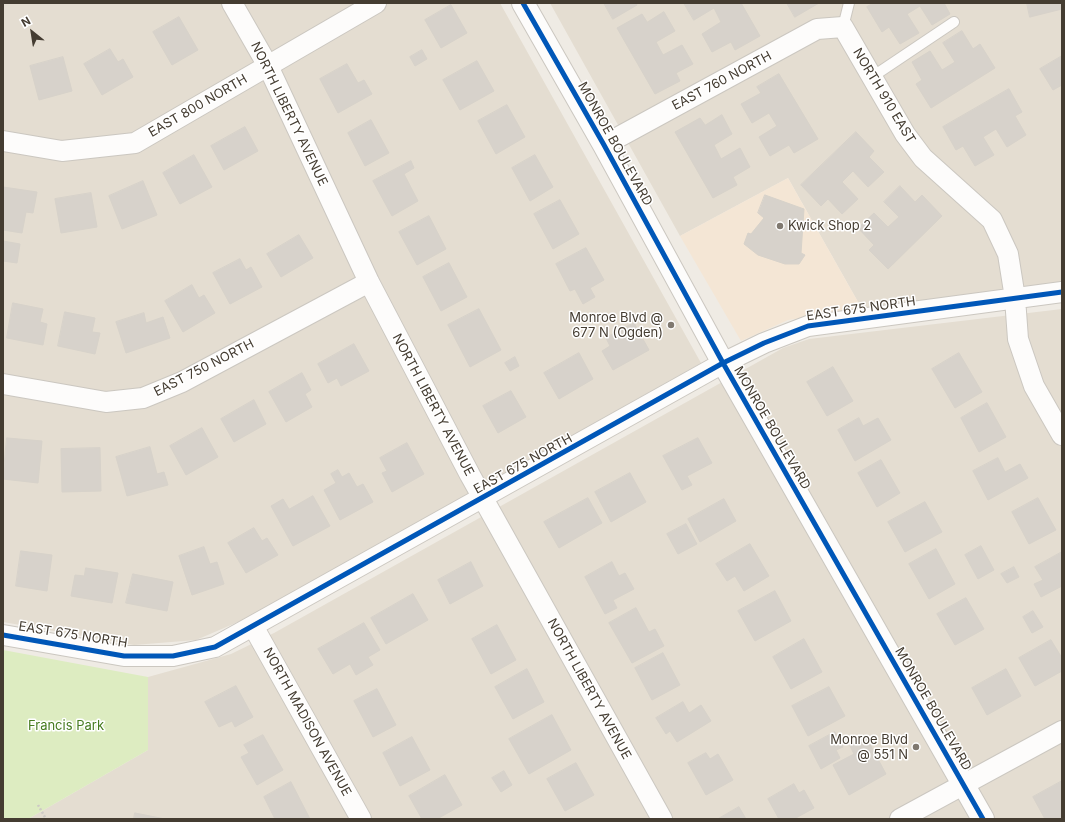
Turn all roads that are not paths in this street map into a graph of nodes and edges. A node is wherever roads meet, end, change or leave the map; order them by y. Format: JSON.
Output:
{"nodes":[{"id":1,"x":232,"y":3,"type":"edge"},
{"id":2,"x":376,"y":3,"type":"edge"},
{"id":3,"x":523,"y":3,"type":"edge"},
{"id":4,"x":849,"y":3,"type":"edge"},
{"id":5,"x":954,"y":22,"type":"dead end"},
{"id":6,"x":843,"y":27,"type":"junction"},
{"id":7,"x":268,"y":66,"type":"junction"},
{"id":8,"x":872,"y":76,"type":"junction"},
{"id":9,"x":3,"y":141,"type":"edge"},
{"id":10,"x":604,"y":145,"type":"junction"},
{"id":11,"x":369,"y":282,"type":"junction"},
{"id":12,"x":1062,"y":292,"type":"edge"},
{"id":13,"x":1015,"y":298,"type":"junction"},
{"id":14,"x":723,"y":364,"type":"junction"},
{"id":15,"x":3,"y":384,"type":"edge"},
{"id":16,"x":1062,"y":435,"type":"edge"},
{"id":17,"x":483,"y":498,"type":"junction"},
{"id":18,"x":253,"y":626,"type":"junction"},
{"id":19,"x":3,"y":635,"type":"edge"},
{"id":20,"x":1062,"y":731,"type":"edge"},
{"id":21,"x":963,"y":784,"type":"junction"},
{"id":22,"x":361,"y":819,"type":"edge"},
{"id":23,"x":662,"y":819,"type":"edge"},
{"id":24,"x":900,"y":819,"type":"edge"},
{"id":25,"x":982,"y":819,"type":"edge"}],
"edges":[{"from":1,"to":7,"type":"street","name":"NORTH LIBERTY AVENUE"},
{"from":2,"to":7,"type":"street","name":"EAST 800 NORTH"},
{"from":3,"to":10,"type":"street","name":"MONROE BOULEVARD"},
{"from":4,"to":6,"type":"lane"},
{"from":5,"to":8,"type":"lane"},
{"from":6,"to":8,"type":"street","name":"NORTH 910 EAST"},
{"from":6,"to":10,"type":"street","name":"EAST 760 NORTH"},
{"from":7,"to":9,"type":"street","name":"EAST 800 NORTH"},
{"from":7,"to":11,"type":"street","name":"NORTH LIBERTY AVENUE"},
{"from":8,"to":13,"type":"street","name":"NORTH 910 EAST"},
{"from":10,"to":14,"type":"street","name":"MONROE BOULEVARD"},
{"from":11,"to":15,"type":"street","name":"EAST 750 NORTH"},
{"from":11,"to":17,"type":"street","name":"NORTH LIBERTY AVENUE"},
{"from":12,"to":13,"type":"street","name":"EAST 675 NORTH"},
{"from":13,"to":14,"type":"street","name":"EAST 675 NORTH"},
{"from":13,"to":16,"type":"street","name":"NORTH 910 EAST"},
{"from":14,"to":17,"type":"street","name":"EAST 675 NORTH"},
{"from":14,"to":21,"type":"street","name":"MONROE BOULEVARD"},
{"from":17,"to":18,"type":"street","name":"EAST 675 NORTH"},
{"from":17,"to":23,"type":"street","name":"NORTH LIBERTY AVENUE"},
{"from":18,"to":19,"type":"street","name":"EAST 675 NORTH"},
{"from":18,"to":22,"type":"street","name":"NORTH MADISON AVENUE"},
{"from":20,"to":21,"type":"street"},
{"from":21,"to":24,"type":"street"},
{"from":21,"to":25,"type":"street","name":"MONROE BOULEVARD"}]}
